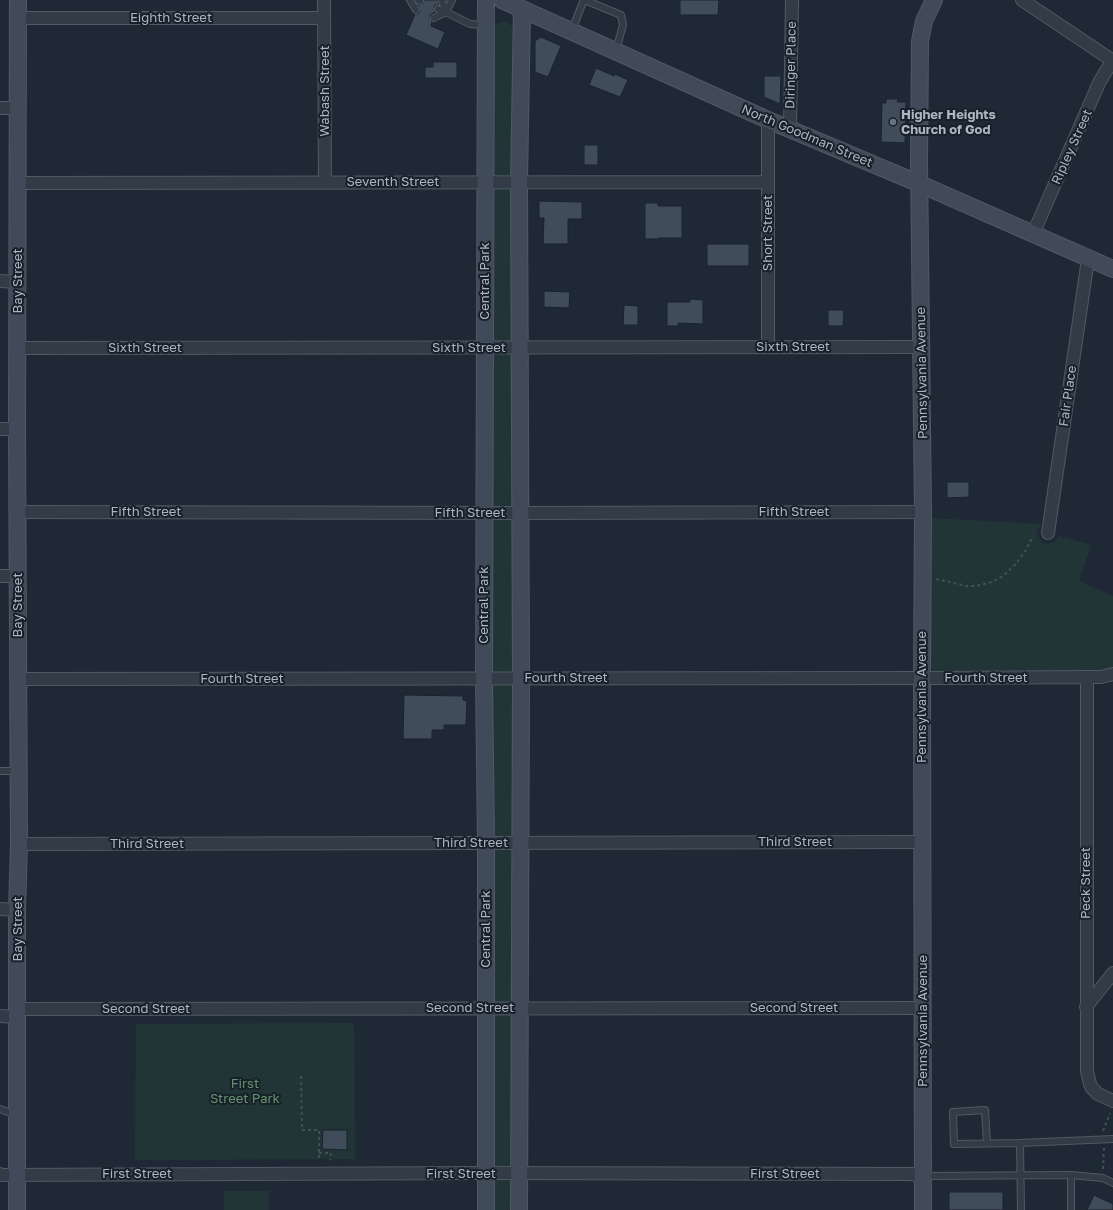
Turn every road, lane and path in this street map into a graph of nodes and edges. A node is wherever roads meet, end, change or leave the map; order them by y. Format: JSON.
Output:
{"nodes":[{"id":1,"x":18,"y":0,"type":"edge"},
{"id":2,"x":324,"y":0,"type":"edge"},
{"id":3,"x":410,"y":0,"type":"edge"},
{"id":4,"x":452,"y":0,"type":"edge"},
{"id":5,"x":486,"y":0,"type":"edge"},
{"id":6,"x":792,"y":0,"type":"edge"},
{"id":7,"x":934,"y":0,"type":"edge"},
{"id":8,"x":1022,"y":0,"type":"edge"},
{"id":9,"x":442,"y":1,"type":"dead end"},
{"id":10,"x":506,"y":1,"type":"edge"},
{"id":11,"x":438,"y":9,"type":"dead end"},
{"id":12,"x":522,"y":9,"type":"junction"},
{"id":13,"x":416,"y":10,"type":"dead end"},
{"id":14,"x":446,"y":12,"type":"junction"},
{"id":15,"x":18,"y":18,"type":"junction"},
{"id":16,"x":324,"y":18,"type":"junction"},
{"id":17,"x":434,"y":18,"type":"dead end"},
{"id":18,"x":486,"y":25,"type":"junction"},
{"id":19,"x":571,"y":31,"type":"junction"},
{"id":20,"x":616,"y":51,"type":"junction"},
{"id":21,"x":1113,"y":61,"type":"edge"},
{"id":22,"x":0,"y":108,"type":"edge"},
{"id":23,"x":18,"y":108,"type":"junction"},
{"id":24,"x":768,"y":120,"type":"junction"},
{"id":25,"x":790,"y":129,"type":"junction"},
{"id":26,"x":325,"y":182,"type":"junction"},
{"id":27,"x":485,"y":182,"type":"junction"},
{"id":28,"x":519,"y":182,"type":"junction"},
{"id":29,"x":768,"y":182,"type":"junction"},
{"id":30,"x":18,"y":183,"type":"junction"},
{"id":31,"x":920,"y":184,"type":"junction"},
{"id":32,"x":1034,"y":234,"type":"junction"},
{"id":33,"x":1088,"y":258,"type":"junction"},
{"id":34,"x":1113,"y":269,"type":"edge"},
{"id":35,"x":0,"y":282,"type":"edge"},
{"id":36,"x":18,"y":282,"type":"junction"},
{"id":37,"x":768,"y":347,"type":"junction"},
{"id":38,"x":921,"y":347,"type":"junction"},
{"id":39,"x":18,"y":348,"type":"junction"},
{"id":40,"x":486,"y":348,"type":"junction"},
{"id":41,"x":519,"y":348,"type":"junction"},
{"id":42,"x":0,"y":429,"type":"edge"},
{"id":43,"x":18,"y":429,"type":"junction"},
{"id":44,"x":18,"y":512,"type":"junction"},
{"id":45,"x":923,"y":512,"type":"junction"},
{"id":46,"x":484,"y":513,"type":"junction"},
{"id":47,"x":520,"y":513,"type":"junction"},
{"id":48,"x":1048,"y":533,"type":"dead end"},
{"id":49,"x":1033,"y":536,"type":"dead end"},
{"id":50,"x":0,"y":576,"type":"edge"},
{"id":51,"x":18,"y":576,"type":"junction"},
{"id":52,"x":935,"y":578,"type":"dead end"},
{"id":53,"x":1113,"y":674,"type":"edge"},
{"id":54,"x":1087,"y":677,"type":"junction"},
{"id":55,"x":484,"y":678,"type":"junction"},
{"id":56,"x":521,"y":678,"type":"junction"},
{"id":57,"x":922,"y":678,"type":"junction"},
{"id":58,"x":18,"y":679,"type":"junction"},
{"id":59,"x":0,"y":770,"type":"edge"},
{"id":60,"x":18,"y":771,"type":"junction"},
{"id":61,"x":922,"y":842,"type":"junction"},
{"id":62,"x":486,"y":843,"type":"junction"},
{"id":63,"x":520,"y":843,"type":"junction"},
{"id":64,"x":19,"y":844,"type":"junction"},
{"id":65,"x":0,"y":909,"type":"edge"},
{"id":66,"x":17,"y":910,"type":"junction"},
{"id":67,"x":1113,"y":973,"type":"edge"},
{"id":68,"x":486,"y":1008,"type":"junction"},
{"id":69,"x":520,"y":1008,"type":"junction"},
{"id":70,"x":923,"y":1008,"type":"junction"},
{"id":71,"x":1086,"y":1008,"type":"junction"},
{"id":72,"x":18,"y":1013,"type":"junction"},
{"id":73,"x":0,"y":1016,"type":"edge"},
{"id":74,"x":301,"y":1076,"type":"dead end"},
{"id":75,"x":306,"y":1081,"type":"dead end"},
{"id":76,"x":301,"y":1082,"type":"junction"},
{"id":77,"x":1113,"y":1100,"type":"edge"},
{"id":78,"x":0,"y":1109,"type":"edge"},
{"id":79,"x":1110,"y":1113,"type":"dead end"},
{"id":80,"x":17,"y":1116,"type":"junction"},
{"id":81,"x":1104,"y":1126,"type":"dead end"},
{"id":82,"x":1113,"y":1139,"type":"edge"},
{"id":83,"x":1020,"y":1142,"type":"junction"},
{"id":84,"x":987,"y":1143,"type":"junction"},
{"id":85,"x":1104,"y":1148,"type":"dead end"},
{"id":86,"x":319,"y":1153,"type":"junction"},
{"id":87,"x":319,"y":1160,"type":"dead end"},
{"id":88,"x":330,"y":1160,"type":"dead end"},
{"id":89,"x":485,"y":1173,"type":"junction"},
{"id":90,"x":519,"y":1173,"type":"junction"},
{"id":91,"x":0,"y":1174,"type":"edge"},
{"id":92,"x":17,"y":1175,"type":"junction"},
{"id":93,"x":1021,"y":1175,"type":"junction"},
{"id":94,"x":1071,"y":1175,"type":"junction"},
{"id":95,"x":922,"y":1176,"type":"junction"},
{"id":96,"x":1103,"y":1178,"type":"junction"},
{"id":97,"x":1113,"y":1183,"type":"edge"},
{"id":98,"x":18,"y":1210,"type":"edge"},
{"id":99,"x":486,"y":1210,"type":"edge"},
{"id":100,"x":519,"y":1210,"type":"edge"},
{"id":101,"x":923,"y":1210,"type":"edge"},
{"id":102,"x":1021,"y":1210,"type":"edge"},
{"id":103,"x":1072,"y":1210,"type":"edge"}],
"edges":[{"from":1,"to":15,"type":"main road","name":"Bay Street"},
{"from":2,"to":16,"type":"street","name":"Wabash Street"},
{"from":3,"to":13,"type":"lane"},
{"from":4,"to":14,"type":"lane"},
{"from":5,"to":18,"type":"main road","name":"Central Park"},
{"from":6,"to":25,"type":"street","name":"Diringer Place"},
{"from":7,"to":31,"type":"main road","name":"Pennsylvania Avenue"},
{"from":8,"to":21,"type":"street"},
{"from":9,"to":14,"type":"lane"},
{"from":10,"to":12,"type":"main road","name":"North Goodman Street"},
{"from":11,"to":14,"type":"lane"},
{"from":12,"to":19,"type":"main road","name":"North Goodman Street"},
{"from":12,"to":28,"type":"main road"},
{"from":14,"to":17,"type":"lane"},
{"from":14,"to":18,"type":"lane"},
{"from":15,"to":16,"type":"street","name":"Eighth Street"},
{"from":15,"to":23,"type":"main road","name":"Bay Street"},
{"from":16,"to":26,"type":"street","name":"Wabash Street"},
{"from":18,"to":27,"type":"main road","name":"Central Park"},
{"from":19,"to":20,"type":"main road","name":"North Goodman Street"},
{"from":19,"to":20,"type":"lane"},
{"from":20,"to":24,"type":"main road","name":"North Goodman Street"},
{"from":21,"to":32,"type":"street","name":"Ripley Street"},
{"from":22,"to":23,"type":"street"},
{"from":23,"to":30,"type":"main road","name":"Bay Street"},
{"from":24,"to":25,"type":"main road","name":"North Goodman Street"},
{"from":24,"to":29,"type":"street","name":"Short Street"},
{"from":25,"to":31,"type":"main road","name":"North Goodman Street"},
{"from":26,"to":27,"type":"street","name":"Seventh Street"},
{"from":26,"to":30,"type":"street","name":"Seventh Street"},
{"from":27,"to":28,"type":"street","name":"Seventh Street"},
{"from":27,"to":40,"type":"main road","name":"Central Park"},
{"from":28,"to":29,"type":"street","name":"Seventh Street"},
{"from":28,"to":41,"type":"main road"},
{"from":29,"to":37,"type":"street","name":"Short Street"},
{"from":30,"to":36,"type":"main road","name":"Bay Street"},
{"from":31,"to":32,"type":"main road","name":"North Goodman Street"},
{"from":31,"to":38,"type":"main road","name":"Pennsylvania Avenue"},
{"from":32,"to":33,"type":"main road","name":"North Goodman Street"},
{"from":33,"to":34,"type":"main road","name":"North Goodman Street"},
{"from":33,"to":48,"type":"street","name":"Fair Place"},
{"from":35,"to":36,"type":"street"},
{"from":36,"to":39,"type":"main road","name":"Bay Street"},
{"from":37,"to":38,"type":"street","name":"Sixth Street"},
{"from":37,"to":41,"type":"street","name":"Sixth Street"},
{"from":38,"to":45,"type":"main road","name":"Pennsylvania Avenue"},
{"from":39,"to":40,"type":"street","name":"Sixth Street"},
{"from":39,"to":43,"type":"main road","name":"Bay Street"},
{"from":40,"to":41,"type":"street","name":"Sixth Street"},
{"from":40,"to":46,"type":"main road","name":"Central Park"},
{"from":41,"to":47,"type":"main road"},
{"from":42,"to":43,"type":"street"},
{"from":43,"to":44,"type":"main road","name":"Bay Street"},
{"from":44,"to":46,"type":"street","name":"Fifth Street"},
{"from":44,"to":51,"type":"main road","name":"Bay Street"},
{"from":45,"to":47,"type":"street","name":"Fifth Street"},
{"from":45,"to":57,"type":"main road","name":"Pennsylvania Avenue"},
{"from":46,"to":47,"type":"street","name":"Fifth Street"},
{"from":46,"to":55,"type":"main road","name":"Central Park"},
{"from":47,"to":56,"type":"main road"},
{"from":49,"to":52,"type":"path"},
{"from":50,"to":51,"type":"street"},
{"from":51,"to":58,"type":"main road","name":"Bay Street"},
{"from":53,"to":54,"type":"street","name":"Fourth Street"},
{"from":54,"to":57,"type":"street","name":"Fourth Street"},
{"from":54,"to":71,"type":"street","name":"Peck Street"},
{"from":55,"to":56,"type":"street","name":"Fourth Street"},
{"from":55,"to":58,"type":"street","name":"Fourth Street"},
{"from":55,"to":62,"type":"main road","name":"Central Park"},
{"from":56,"to":57,"type":"street","name":"Fourth Street"},
{"from":56,"to":63,"type":"main road"},
{"from":57,"to":61,"type":"main road","name":"Pennsylvania Avenue"},
{"from":58,"to":60,"type":"main road","name":"Bay Street"},
{"from":59,"to":60,"type":"lane"},
{"from":60,"to":64,"type":"main road","name":"Bay Street"},
{"from":61,"to":63,"type":"street","name":"Third Street"},
{"from":61,"to":70,"type":"main road","name":"Pennsylvania Avenue"},
{"from":62,"to":63,"type":"street","name":"Third Street"},
{"from":62,"to":64,"type":"street","name":"Third Street"},
{"from":62,"to":68,"type":"main road","name":"Central Park"},
{"from":63,"to":69,"type":"main road"},
{"from":64,"to":66,"type":"main road","name":"Bay Street"},
{"from":65,"to":66,"type":"street"},
{"from":66,"to":72,"type":"main road","name":"Bay Street"},
{"from":67,"to":71,"type":"street"},
{"from":68,"to":69,"type":"street","name":"Second Street"},
{"from":68,"to":72,"type":"street","name":"Second Street"},
{"from":68,"to":89,"type":"main road","name":"Central Park"},
{"from":69,"to":70,"type":"street","name":"Second Street"},
{"from":69,"to":90,"type":"main road"},
{"from":70,"to":95,"type":"main road","name":"Pennsylvania Avenue"},
{"from":71,"to":77,"type":"street","name":"Peck Street"},
{"from":72,"to":73,"type":"street","name":"Second Street"},
{"from":72,"to":80,"type":"main road","name":"Bay Street"},
{"from":74,"to":76,"type":"path"},
{"from":75,"to":76,"type":"path"},
{"from":76,"to":86,"type":"path"},
{"from":78,"to":80,"type":"lane"},
{"from":79,"to":81,"type":"path"},
{"from":80,"to":92,"type":"main road","name":"Bay Street"},
{"from":82,"to":83,"type":"lane"},
{"from":83,"to":84,"type":"lane"},
{"from":83,"to":93,"type":"lane"},
{"from":84,"to":84,"type":"lane"},
{"from":85,"to":96,"type":"path"},
{"from":86,"to":87,"type":"path"},
{"from":86,"to":88,"type":"path"},
{"from":89,"to":90,"type":"street","name":"First Street"},
{"from":89,"to":92,"type":"street","name":"First Street"},
{"from":89,"to":99,"type":"main road","name":"Central Park"},
{"from":90,"to":95,"type":"street","name":"First Street"},
{"from":90,"to":100,"type":"main road"},
{"from":91,"to":92,"type":"street","name":"First Street"},
{"from":92,"to":98,"type":"main road","name":"Bay Street"},
{"from":93,"to":94,"type":"lane"},
{"from":93,"to":95,"type":"lane"},
{"from":93,"to":102,"type":"lane"},
{"from":94,"to":96,"type":"lane"},
{"from":94,"to":103,"type":"lane"},
{"from":95,"to":101,"type":"main road","name":"Pennsylvania Avenue"},
{"from":96,"to":97,"type":"lane"}]}
